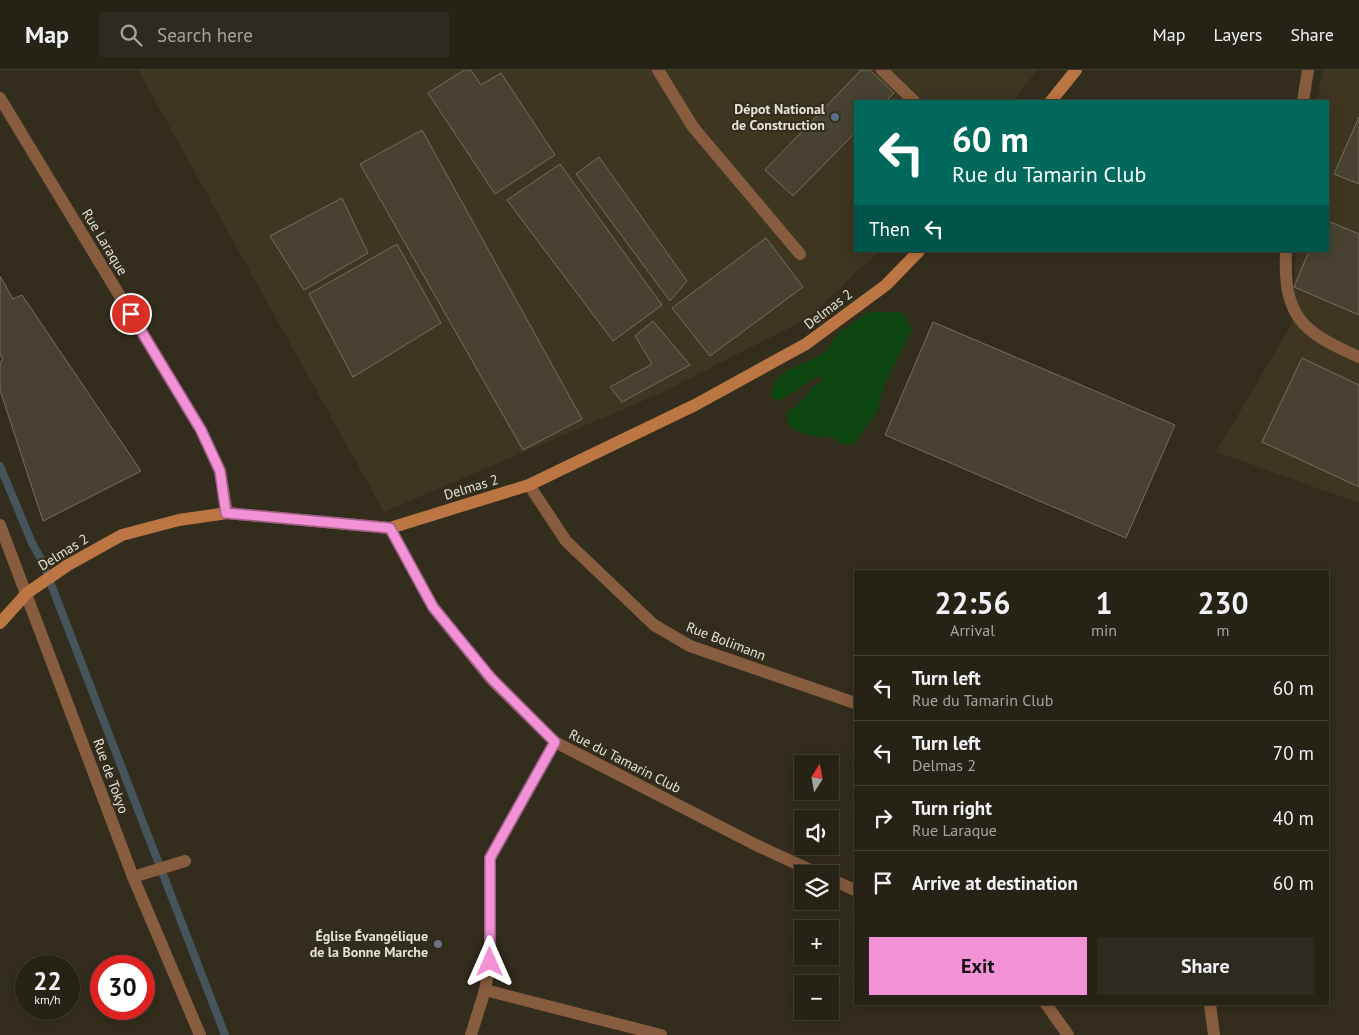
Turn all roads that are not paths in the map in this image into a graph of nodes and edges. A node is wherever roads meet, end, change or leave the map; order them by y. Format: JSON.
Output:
{"nodes":[{"id":1,"x":658,"y":70,"type":"edge"},
{"id":2,"x":882,"y":70,"type":"edge"},
{"id":3,"x":1076,"y":70,"type":"edge"},
{"id":4,"x":1308,"y":70,"type":"edge"},
{"id":5,"x":0,"y":98,"type":"edge"},
{"id":6,"x":913,"y":100,"type":"edge"},
{"id":7,"x":1052,"y":100,"type":"edge"},
{"id":8,"x":1303,"y":100,"type":"edge"},
{"id":9,"x":918,"y":252,"type":"edge"},
{"id":10,"x":1286,"y":252,"type":"edge"},
{"id":11,"x":800,"y":254,"type":"dead end"},
{"id":12,"x":1359,"y":357,"type":"edge"},
{"id":13,"x":529,"y":485,"type":"junction"},
{"id":14,"x":226,"y":513,"type":"junction"},
{"id":15,"x":0,"y":525,"type":"edge"},
{"id":16,"x":390,"y":528,"type":"junction"},
{"id":17,"x":27,"y":593,"type":"junction"},
{"id":18,"x":0,"y":623,"type":"edge"},
{"id":19,"x":854,"y":703,"type":"edge"},
{"id":20,"x":555,"y":742,"type":"junction"},
{"id":21,"x":185,"y":862,"type":"dead end"},
{"id":22,"x":799,"y":865,"type":"edge"},
{"id":23,"x":133,"y":877,"type":"junction"},
{"id":24,"x":839,"y":883,"type":"edge"},
{"id":25,"x":854,"y":890,"type":"edge"},
{"id":26,"x":485,"y":990,"type":"junction"},
{"id":27,"x":1047,"y":1005,"type":"edge"},
{"id":28,"x":1210,"y":1005,"type":"edge"},
{"id":29,"x":200,"y":1035,"type":"edge"},
{"id":30,"x":471,"y":1035,"type":"edge"},
{"id":31,"x":661,"y":1035,"type":"edge"},
{"id":32,"x":1068,"y":1035,"type":"edge"},
{"id":33,"x":1214,"y":1035,"type":"edge"}],
"edges":[{"from":1,"to":11,"type":"street"},
{"from":2,"to":6,"type":"street"},
{"from":3,"to":7,"type":"street"},
{"from":4,"to":8,"type":"street"},
{"from":5,"to":14,"type":"street","name":"Rue Laraque"},
{"from":9,"to":13,"type":"street","name":"Delmas 2"},
{"from":10,"to":12,"type":"street"},
{"from":13,"to":16,"type":"street","name":"Delmas 2"},
{"from":13,"to":19,"type":"street","name":"Rue Bolimann"},
{"from":14,"to":16,"type":"street","name":"Delmas 2"},
{"from":14,"to":17,"type":"street","name":"Delmas 2"},
{"from":15,"to":17,"type":"street","name":"Rue de Tokyo"},
{"from":16,"to":20,"type":"street","name":"Rue du Tamarin Club"},
{"from":17,"to":18,"type":"street","name":"Delmas 2"},
{"from":17,"to":23,"type":"street","name":"Rue de Tokyo"},
{"from":20,"to":22,"type":"street","name":"Rue du Tamarin Club"},
{"from":20,"to":26,"type":"street"},
{"from":21,"to":23,"type":"street"},
{"from":23,"to":29,"type":"street","name":"Rue de Tokyo"},
{"from":24,"to":25,"type":"street"},
{"from":26,"to":30,"type":"street"},
{"from":26,"to":31,"type":"street"},
{"from":27,"to":32,"type":"street"},
{"from":28,"to":33,"type":"street"}]}
